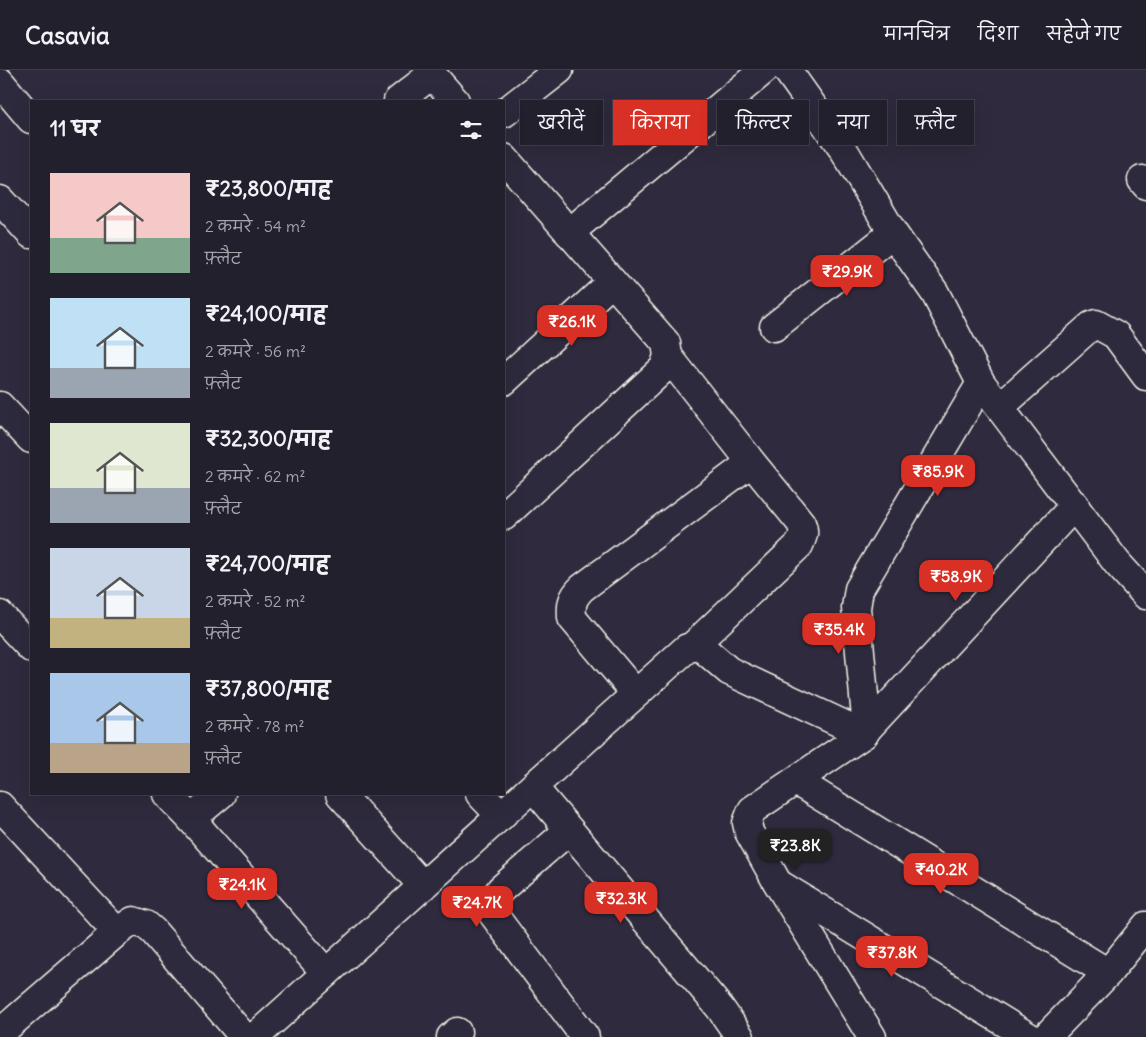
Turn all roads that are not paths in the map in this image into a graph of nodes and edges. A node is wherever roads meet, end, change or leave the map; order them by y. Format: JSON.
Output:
{"nodes":[{"id":1,"x":559,"y":70,"type":"edge"},
{"id":2,"x":764,"y":70,"type":"edge"},
{"id":3,"x":787,"y":70,"type":"edge"},
{"id":4,"x":430,"y":72,"type":"edge"},
{"id":5,"x":0,"y":82,"type":"edge"},
{"id":6,"x":399,"y":100,"type":"edge"},
{"id":7,"x":454,"y":100,"type":"edge"},
{"id":8,"x":505,"y":113,"type":"edge"},
{"id":9,"x":30,"y":118,"type":"edge"},
{"id":10,"x":505,"y":159,"type":"edge"},
{"id":11,"x":0,"y":200,"type":"edge"},
{"id":12,"x":30,"y":233,"type":"edge"},
{"id":13,"x":569,"y":233,"type":"junction"},
{"id":14,"x":894,"y":234,"type":"junction"},
{"id":15,"x":612,"y":282,"type":"junction"},
{"id":16,"x":774,"y":327,"type":"dead end"},
{"id":17,"x":668,"y":356,"type":"junction"},
{"id":18,"x":1146,"y":376,"type":"edge"},
{"id":19,"x":505,"y":380,"type":"edge"},
{"id":20,"x":981,"y":383,"type":"junction"},
{"id":21,"x":0,"y":406,"type":"edge"},
{"id":22,"x":1000,"y":407,"type":"junction"},
{"id":23,"x":30,"y":438,"type":"edge"},
{"id":24,"x":748,"y":458,"type":"junction"},
{"id":25,"x":1075,"y":505,"type":"junction"},
{"id":26,"x":505,"y":515,"type":"edge"},
{"id":27,"x":1146,"y":595,"type":"edge"},
{"id":28,"x":0,"y":615,"type":"edge"},
{"id":29,"x":28,"y":638,"type":"edge"},
{"id":30,"x":692,"y":646,"type":"junction"},
{"id":31,"x":636,"y":694,"type":"junction"},
{"id":32,"x":866,"y":731,"type":"junction"},
{"id":33,"x":796,"y":781,"type":"junction"},
{"id":34,"x":534,"y":787,"type":"junction"},
{"id":35,"x":168,"y":795,"type":"edge"},
{"id":36,"x":219,"y":795,"type":"edge"},
{"id":37,"x":341,"y":795,"type":"edge"},
{"id":38,"x":481,"y":795,"type":"edge"},
{"id":39,"x":0,"y":806,"type":"edge"},
{"id":40,"x":501,"y":816,"type":"junction"},
{"id":41,"x":191,"y":819,"type":"junction"},
{"id":42,"x":569,"y":830,"type":"junction"},
{"id":43,"x":777,"y":882,"type":"junction"},
{"id":44,"x":422,"y":886,"type":"junction"},
{"id":45,"x":1146,"y":926,"type":"edge"},
{"id":46,"x":117,"y":932,"type":"junction"},
{"id":47,"x":326,"y":973,"type":"junction"},
{"id":48,"x":1108,"y":973,"type":"junction"},
{"id":49,"x":0,"y":1032,"type":"edge"},
{"id":50,"x":244,"y":1037,"type":"edge"},
{"id":51,"x":255,"y":1037,"type":"edge"},
{"id":52,"x":584,"y":1037,"type":"edge"},
{"id":53,"x":740,"y":1037,"type":"edge"},
{"id":54,"x":872,"y":1037,"type":"edge"},
{"id":55,"x":1029,"y":1037,"type":"edge"},
{"id":56,"x":1046,"y":1037,"type":"edge"}],
"edges":[{"from":1,"to":8,"type":"street"},
{"from":2,"to":13,"type":"street"},
{"from":3,"to":14,"type":"street"},
{"from":4,"to":6,"type":"street"},
{"from":4,"to":7,"type":"street"},
{"from":5,"to":9,"type":"street"},
{"from":10,"to":13,"type":"street"},
{"from":11,"to":12,"type":"street"},
{"from":13,"to":15,"type":"street"},
{"from":14,"to":16,"type":"street"},
{"from":14,"to":20,"type":"street"},
{"from":15,"to":17,"type":"street"},
{"from":15,"to":19,"type":"street"},
{"from":17,"to":24,"type":"street"},
{"from":17,"to":26,"type":"street"},
{"from":18,"to":22,"type":"street"},
{"from":20,"to":22,"type":"street"},
{"from":20,"to":32,"type":"street"},
{"from":21,"to":23,"type":"street"},
{"from":22,"to":25,"type":"street"},
{"from":24,"to":30,"type":"street"},
{"from":24,"to":31,"type":"street"},
{"from":25,"to":27,"type":"street"},
{"from":25,"to":32,"type":"street"},
{"from":28,"to":29,"type":"street"},
{"from":30,"to":31,"type":"street"},
{"from":30,"to":32,"type":"street"},
{"from":31,"to":34,"type":"street"},
{"from":32,"to":33,"type":"street"},
{"from":33,"to":43,"type":"street"},
{"from":33,"to":48,"type":"street"},
{"from":34,"to":40,"type":"street"},
{"from":34,"to":42,"type":"street"},
{"from":35,"to":41,"type":"street"},
{"from":36,"to":41,"type":"street"},
{"from":37,"to":44,"type":"street"},
{"from":38,"to":40,"type":"street"},
{"from":39,"to":46,"type":"street"},
{"from":40,"to":44,"type":"street"},
{"from":41,"to":47,"type":"street"},
{"from":42,"to":52,"type":"street"},
{"from":42,"to":53,"type":"street"},
{"from":43,"to":54,"type":"street"},
{"from":43,"to":55,"type":"street"},
{"from":44,"to":47,"type":"street"},
{"from":45,"to":48,"type":"street"},
{"from":46,"to":49,"type":"street"},
{"from":46,"to":50,"type":"street"},
{"from":47,"to":51,"type":"street"},
{"from":48,"to":56,"type":"street"}]}
